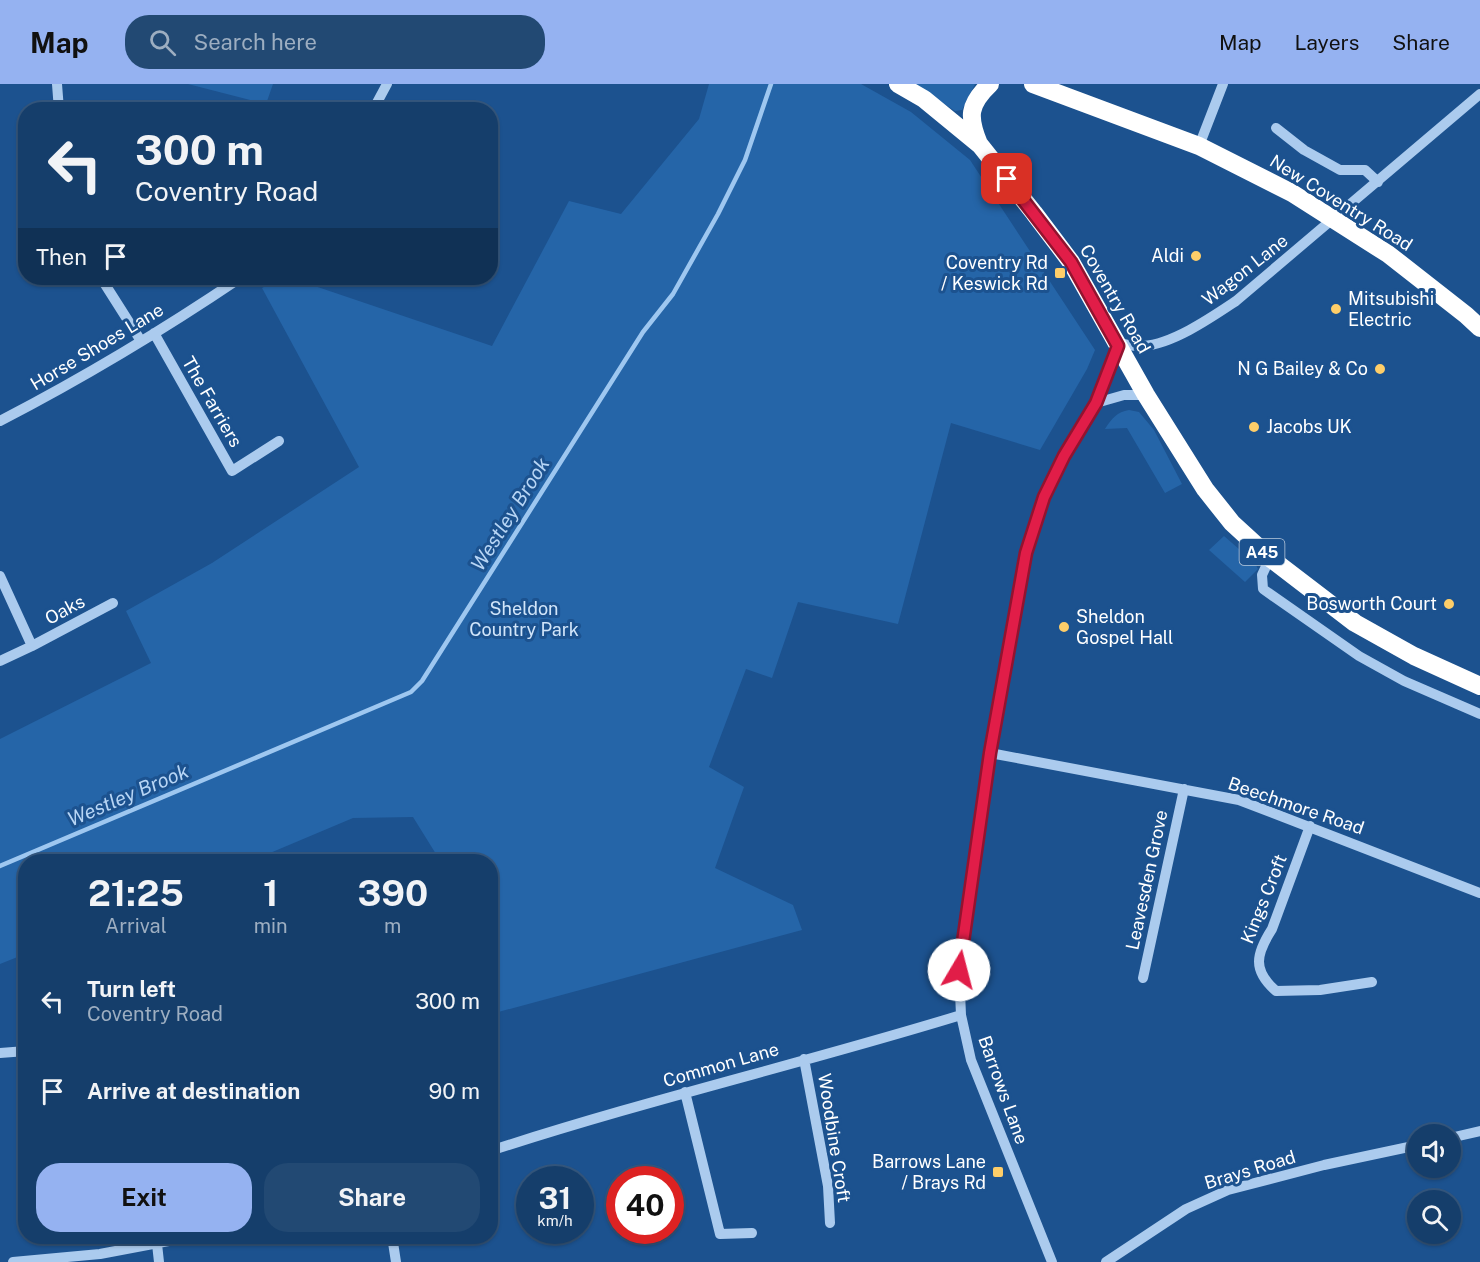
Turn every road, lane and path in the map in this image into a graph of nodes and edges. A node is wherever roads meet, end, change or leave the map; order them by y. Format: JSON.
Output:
{"nodes":[{"id":1,"x":57,"y":84,"type":"edge"},
{"id":2,"x":387,"y":84,"type":"edge"},
{"id":3,"x":898,"y":84,"type":"edge"},
{"id":4,"x":990,"y":84,"type":"edge"},
{"id":5,"x":1033,"y":84,"type":"edge"},
{"id":6,"x":1223,"y":84,"type":"edge"},
{"id":7,"x":1480,"y":94,"type":"edge"},
{"id":8,"x":58,"y":102,"type":"edge"},
{"id":9,"x":378,"y":102,"type":"edge"},
{"id":10,"x":1276,"y":128,"type":"dead end"},
{"id":11,"x":980,"y":145,"type":"junction"},
{"id":12,"x":1199,"y":146,"type":"junction"},
{"id":13,"x":1378,"y":182,"type":"junction"},
{"id":14,"x":1333,"y":220,"type":"junction"},
{"id":15,"x":105,"y":285,"type":"edge"},
{"id":16,"x":229,"y":285,"type":"edge"},
{"id":17,"x":1480,"y":328,"type":"edge"},
{"id":18,"x":154,"y":333,"type":"junction"},
{"id":19,"x":141,"y":341,"type":"junction"},
{"id":20,"x":1117,"y":344,"type":"junction"},
{"id":21,"x":1146,"y":395,"type":"junction"},
{"id":22,"x":1096,"y":403,"type":"junction"},
{"id":23,"x":0,"y":421,"type":"edge"},
{"id":24,"x":279,"y":441,"type":"dead end"},
{"id":25,"x":1270,"y":558,"type":"junction"},
{"id":26,"x":0,"y":576,"type":"edge"},
{"id":27,"x":113,"y":603,"type":"dead end"},
{"id":28,"x":32,"y":646,"type":"junction"},
{"id":29,"x":0,"y":661,"type":"edge"},
{"id":30,"x":1480,"y":686,"type":"edge"},
{"id":31,"x":1480,"y":714,"type":"edge"},
{"id":32,"x":990,"y":753,"type":"junction"},
{"id":33,"x":1184,"y":789,"type":"junction"},
{"id":34,"x":1310,"y":826,"type":"junction"},
{"id":35,"x":1480,"y":893,"type":"edge"},
{"id":36,"x":1143,"y":978,"type":"dead end"},
{"id":37,"x":1372,"y":982,"type":"dead end"},
{"id":38,"x":961,"y":1015,"type":"junction"},
{"id":39,"x":18,"y":1052,"type":"edge"},
{"id":40,"x":0,"y":1053,"type":"edge"},
{"id":41,"x":804,"y":1059,"type":"junction"},
{"id":42,"x":685,"y":1092,"type":"junction"},
{"id":43,"x":1480,"y":1131,"type":"edge"},
{"id":44,"x":1461,"y":1135,"type":"edge"},
{"id":45,"x":1407,"y":1147,"type":"edge"},
{"id":46,"x":498,"y":1148,"type":"edge"},
{"id":47,"x":830,"y":1223,"type":"dead end"},
{"id":48,"x":752,"y":1233,"type":"dead end"},
{"id":49,"x":157,"y":1244,"type":"joint"},
{"id":50,"x":393,"y":1244,"type":"edge"},
{"id":51,"x":13,"y":1262,"type":"edge"},
{"id":52,"x":159,"y":1262,"type":"edge"},
{"id":53,"x":396,"y":1262,"type":"edge"},
{"id":54,"x":1052,"y":1262,"type":"edge"},
{"id":55,"x":1106,"y":1262,"type":"edge"}],
"edges":[{"from":1,"to":8,"type":"street"},
{"from":2,"to":9,"type":"street"},
{"from":3,"to":11,"type":"highway","name":"Coventry Road","number":"A45"},
{"from":4,"to":11,"type":"highway"},
{"from":5,"to":12,"type":"highway","name":"New Coventry Road"},
{"from":6,"to":12,"type":"street"},
{"from":7,"to":13,"type":"street","name":"Wagon Lane"},
{"from":10,"to":13,"type":"street"},
{"from":11,"to":20,"type":"highway","name":"Coventry Road","number":"A45"},
{"from":12,"to":14,"type":"highway","name":"New Coventry Road"},
{"from":13,"to":14,"type":"street","name":"Wagon Lane"},
{"from":14,"to":17,"type":"highway","name":"New Coventry Road"},
{"from":14,"to":20,"type":"street","name":"Wagon Lane"},
{"from":15,"to":19,"type":"street"},
{"from":16,"to":18,"type":"street","name":"Horse Shoes Lane"},
{"from":18,"to":19,"type":"street","name":"Horse Shoes Lane"},
{"from":18,"to":24,"type":"street","name":"The Farriers"},
{"from":19,"to":23,"type":"street","name":"Horse Shoes Lane"},
{"from":20,"to":21,"type":"highway","name":"Coventry Road","number":"A45"},
{"from":20,"to":22,"type":"street","name":"Barrows Lane"},
{"from":21,"to":22,"type":"street"},
{"from":21,"to":25,"type":"highway","name":"Coventry Road","number":"A45"},
{"from":22,"to":32,"type":"street","name":"Barrows Lane"},
{"from":25,"to":30,"type":"highway","name":"Coventry Road","number":"A45"},
{"from":25,"to":31,"type":"street"},
{"from":26,"to":28,"type":"street"},
{"from":27,"to":28,"type":"street","name":"Oaks"},
{"from":28,"to":29,"type":"street","name":"Oaks"},
{"from":32,"to":33,"type":"street","name":"Beechmore Road"},
{"from":32,"to":38,"type":"street","name":"Barrows Lane"},
{"from":33,"to":34,"type":"street","name":"Beechmore Road"},
{"from":33,"to":36,"type":"street","name":"Leavesden Grove"},
{"from":34,"to":35,"type":"street","name":"Beechmore Road"},
{"from":34,"to":37,"type":"street","name":"Kings Croft"},
{"from":38,"to":41,"type":"street","name":"Common Lane"},
{"from":38,"to":54,"type":"street","name":"Barrows Lane"},
{"from":39,"to":40,"type":"street"},
{"from":41,"to":42,"type":"street","name":"Common Lane"},
{"from":41,"to":47,"type":"street","name":"Woodbine Croft"},
{"from":42,"to":46,"type":"street","name":"Common Lane"},
{"from":42,"to":48,"type":"street"},
{"from":43,"to":44,"type":"street"},
{"from":45,"to":55,"type":"street","name":"Brays Road"},
{"from":49,"to":51,"type":"street"},
{"from":49,"to":52,"type":"street"},
{"from":50,"to":53,"type":"street"}]}
